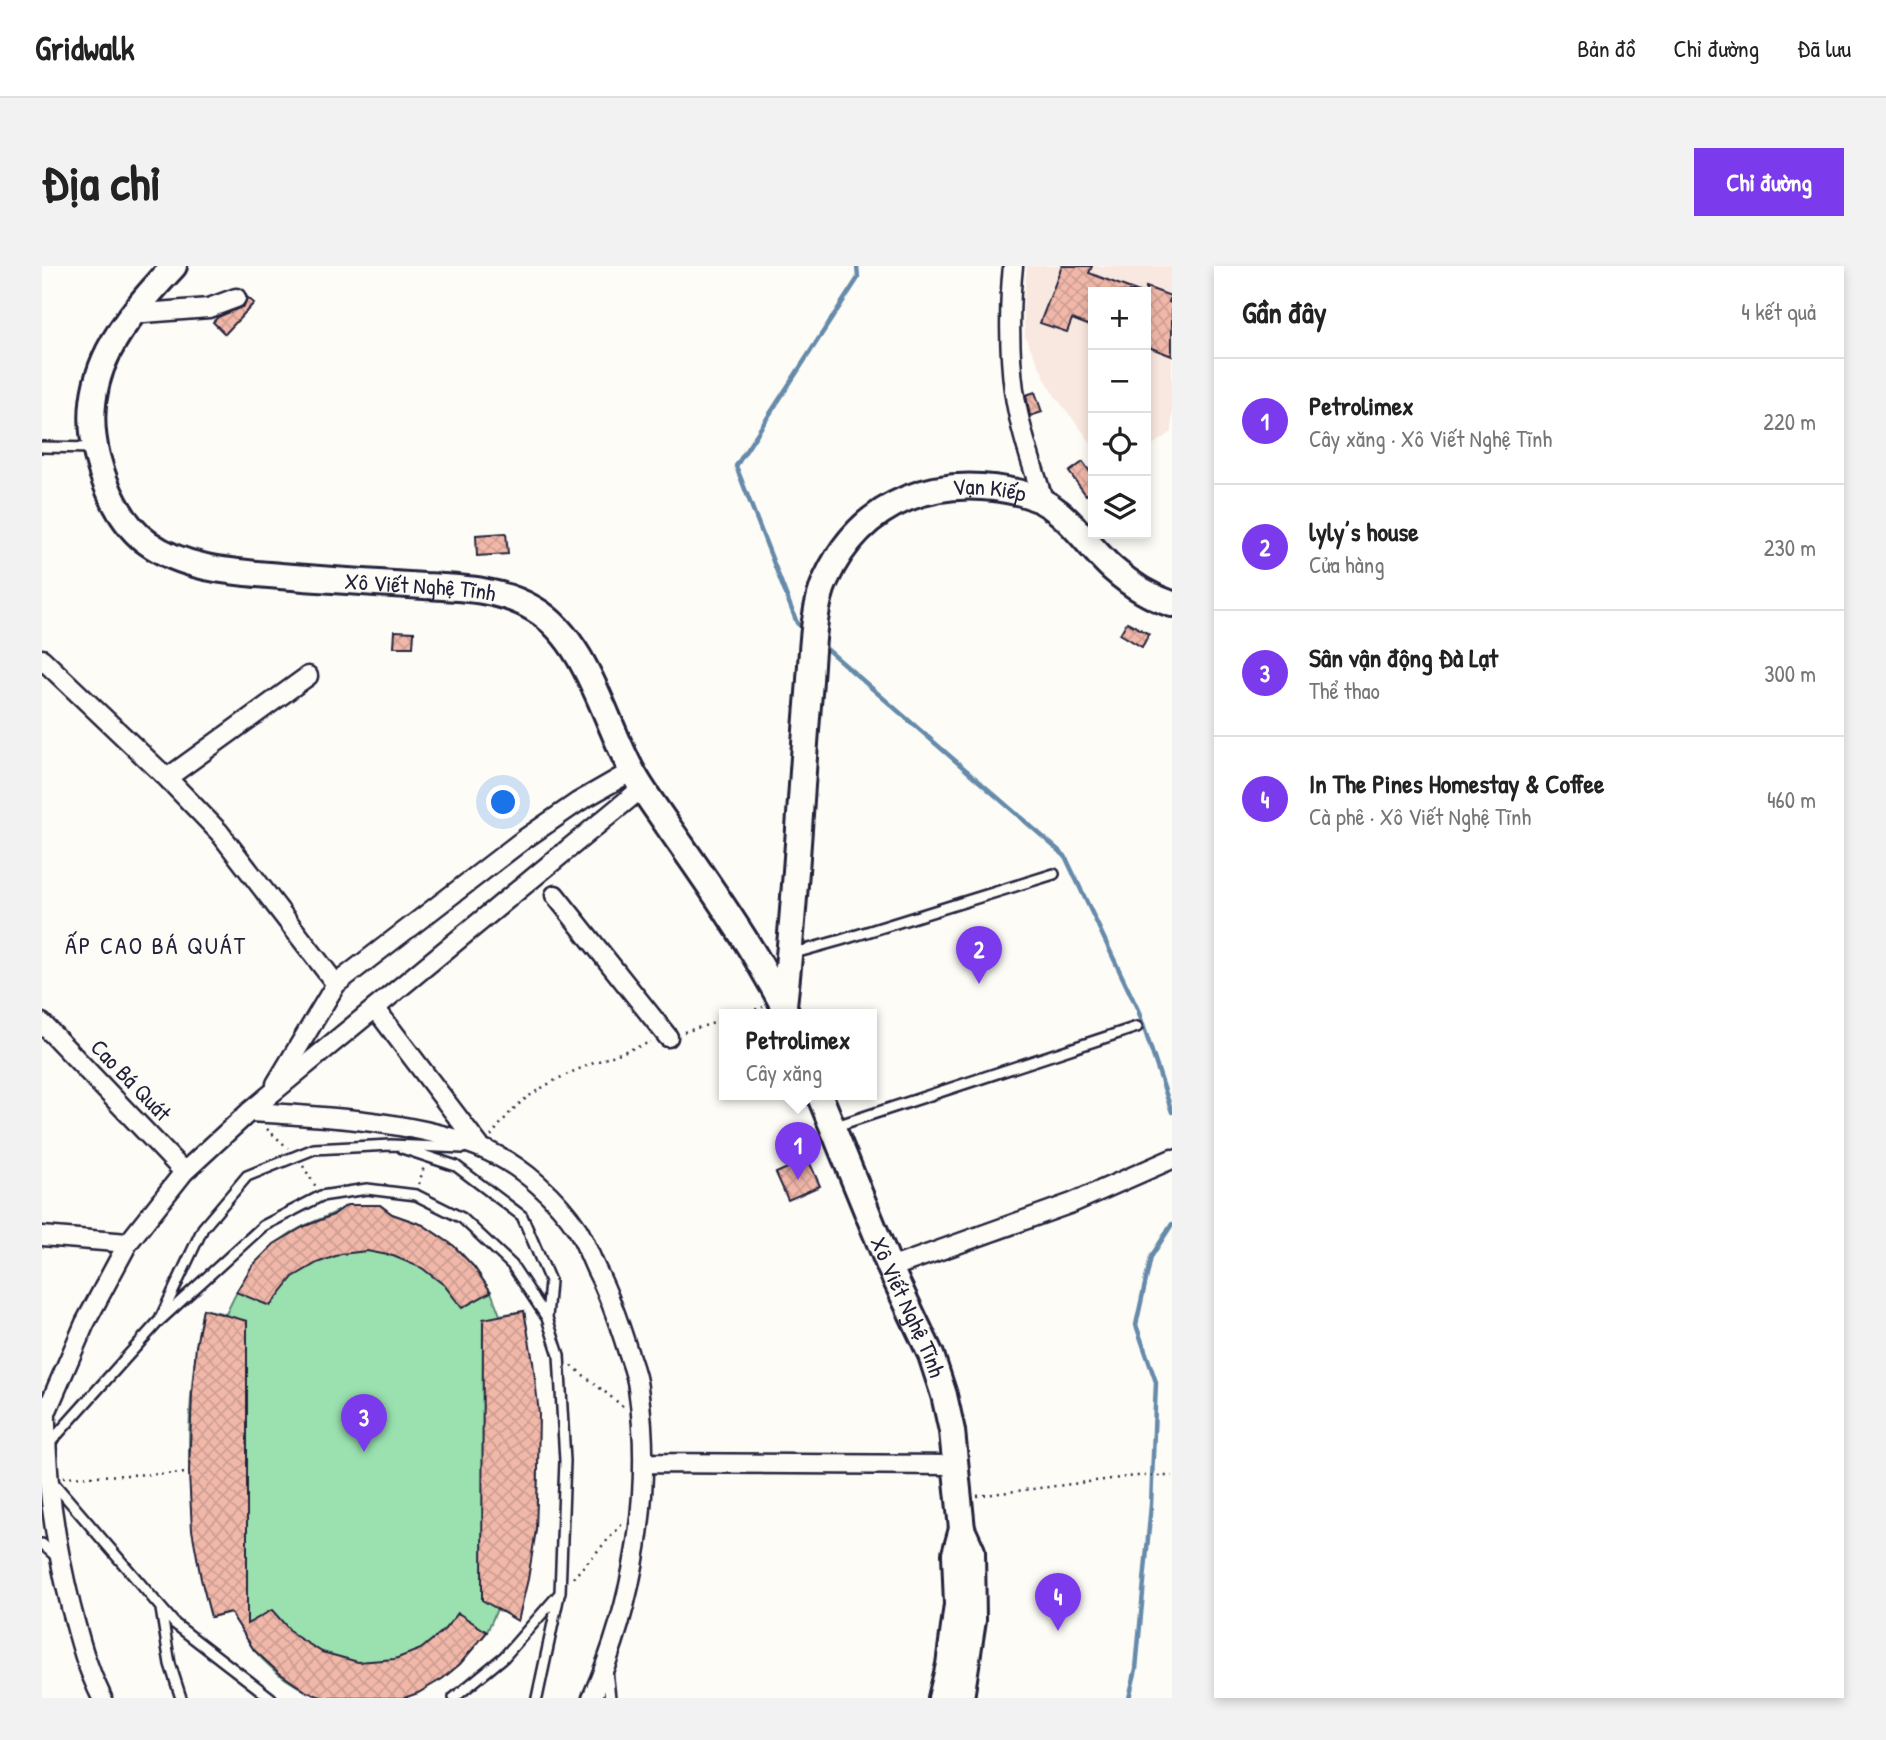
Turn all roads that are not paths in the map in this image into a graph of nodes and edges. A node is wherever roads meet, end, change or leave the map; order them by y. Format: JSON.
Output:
{"nodes":[{"id":1,"x":174,"y":266,"type":"edge"},
{"id":2,"x":1013,"y":266,"type":"edge"},
{"id":3,"x":236,"y":298,"type":"dead end"},
{"id":4,"x":131,"y":314,"type":"junction"},
{"id":5,"x":42,"y":446,"type":"edge"},
{"id":6,"x":95,"y":449,"type":"junction"},
{"id":7,"x":1043,"y":499,"type":"junction"},
{"id":8,"x":1172,"y":604,"type":"edge"},
{"id":9,"x":42,"y":659,"type":"edge"},
{"id":10,"x":308,"y":676,"type":"dead end"},
{"id":11,"x":167,"y":778,"type":"junction"},
{"id":12,"x":637,"y":779,"type":"junction"},
{"id":13,"x":1054,"y":874,"type":"dead end"},
{"id":14,"x":555,"y":895,"type":"dead end"},
{"id":15,"x":790,"y":954,"type":"junction"},
{"id":16,"x":336,"y":984,"type":"junction"},
{"id":17,"x":375,"y":1008,"type":"junction"},
{"id":18,"x":785,"y":1009,"type":"edge"},
{"id":19,"x":42,"y":1023,"type":"edge"},
{"id":20,"x":1137,"y":1027,"type":"dead end"},
{"id":21,"x":668,"y":1037,"type":"road end"},
{"id":22,"x":269,"y":1096,"type":"junction"},
{"id":23,"x":821,"y":1100,"type":"edge"},
{"id":24,"x":249,"y":1112,"type":"junction"},
{"id":25,"x":832,"y":1127,"type":"junction"},
{"id":26,"x":390,"y":1144,"type":"junction"},
{"id":27,"x":481,"y":1148,"type":"junction"},
{"id":28,"x":1170,"y":1160,"type":"edge"},
{"id":29,"x":184,"y":1172,"type":"junction"},
{"id":30,"x":42,"y":1236,"type":"edge"},
{"id":31,"x":128,"y":1243,"type":"junction"},
{"id":32,"x":890,"y":1268,"type":"junction"},
{"id":33,"x":547,"y":1318,"type":"junction"},
{"id":34,"x":158,"y":1322,"type":"junction"},
{"id":35,"x":43,"y":1413,"type":"edge"},
{"id":36,"x":46,"y":1448,"type":"junction"},
{"id":37,"x":643,"y":1463,"type":"junction"},
{"id":38,"x":956,"y":1465,"type":"junction"},
{"id":39,"x":49,"y":1477,"type":"junction"},
{"id":40,"x":962,"y":1529,"type":"junction"},
{"id":41,"x":42,"y":1544,"type":"edge"},
{"id":42,"x":59,"y":1559,"type":"junction"},
{"id":43,"x":560,"y":1593,"type":"junction"},
{"id":44,"x":160,"y":1608,"type":"junction"},
{"id":45,"x":607,"y":1665,"type":"junction"},
{"id":46,"x":102,"y":1698,"type":"edge"},
{"id":47,"x":181,"y":1698,"type":"edge"},
{"id":48,"x":271,"y":1698,"type":"edge"},
{"id":49,"x":454,"y":1698,"type":"edge"},
{"id":50,"x":537,"y":1698,"type":"edge"},
{"id":51,"x":592,"y":1698,"type":"edge"},
{"id":52,"x":610,"y":1698,"type":"edge"},
{"id":53,"x":941,"y":1698,"type":"edge"},
{"id":54,"x":961,"y":1698,"type":"edge"}],
"edges":[{"from":1,"to":4,"type":"main road","name":"Xô Viết Nghệ Tĩnh"},
{"from":2,"to":7,"type":"street"},
{"from":3,"to":4,"type":"street"},
{"from":4,"to":6,"type":"main road","name":"Xô Viết Nghệ Tĩnh"},
{"from":5,"to":6,"type":"lane"},
{"from":6,"to":12,"type":"main road","name":"Xô Viết Nghệ Tĩnh"},
{"from":7,"to":8,"type":"main road","name":"Vạn Kiếp"},
{"from":7,"to":15,"type":"main road","name":"Vạn Kiếp"},
{"from":9,"to":11,"type":"street"},
{"from":10,"to":11,"type":"street"},
{"from":11,"to":16,"type":"street"},
{"from":12,"to":16,"type":"street"},
{"from":12,"to":17,"type":"street"},
{"from":12,"to":18,"type":"main road","name":"Xô Viết Nghệ Tĩnh"},
{"from":13,"to":15,"type":"lane"},
{"from":14,"to":21,"type":"street"},
{"from":15,"to":18,"type":"main road"},
{"from":16,"to":22,"type":"street"},
{"from":17,"to":22,"type":"street"},
{"from":17,"to":27,"type":"street"},
{"from":19,"to":29,"type":"street","name":"Cao Bá Quát"},
{"from":20,"to":25,"type":"lane"},
{"from":22,"to":24,"type":"street"},
{"from":23,"to":25,"type":"main road","name":"Xô Viết Nghệ Tĩnh"},
{"from":24,"to":27,"type":"street"},
{"from":24,"to":29,"type":"street"},
{"from":25,"to":32,"type":"main road","name":"Xô Viết Nghệ Tĩnh"},
{"from":26,"to":27,"type":"lane"},
{"from":26,"to":33,"type":"lane"},
{"from":26,"to":34,"type":"lane"},
{"from":27,"to":37,"type":"street"},
{"from":28,"to":32,"type":"street"},
{"from":29,"to":31,"type":"street"},
{"from":30,"to":31,"type":"street"},
{"from":31,"to":35,"type":"street"},
{"from":32,"to":38,"type":"main road","name":"Xô Viết Nghệ Tĩnh"},
{"from":33,"to":34,"type":"lane"},
{"from":33,"to":43,"type":"lane"},
{"from":34,"to":36,"type":"lane"},
{"from":35,"to":36,"type":"street"},
{"from":36,"to":39,"type":"street"},
{"from":37,"to":38,"type":"street"},
{"from":37,"to":45,"type":"street"},
{"from":38,"to":40,"type":"main road","name":"Xô Viết Nghệ Tĩnh"},
{"from":39,"to":42,"type":"street"},
{"from":39,"to":44,"type":"lane"},
{"from":40,"to":53,"type":"main road","name":"Xô Viết Nghệ Tĩnh"},
{"from":40,"to":54,"type":"main road","name":"Xô Viết Nghệ Tĩnh"},
{"from":41,"to":42,"type":"lane"},
{"from":42,"to":46,"type":"street"},
{"from":43,"to":49,"type":"lane"},
{"from":43,"to":50,"type":"lane"},
{"from":44,"to":47,"type":"lane"},
{"from":44,"to":48,"type":"lane"},
{"from":45,"to":51,"type":"street"},
{"from":45,"to":52,"type":"lane"}]}
